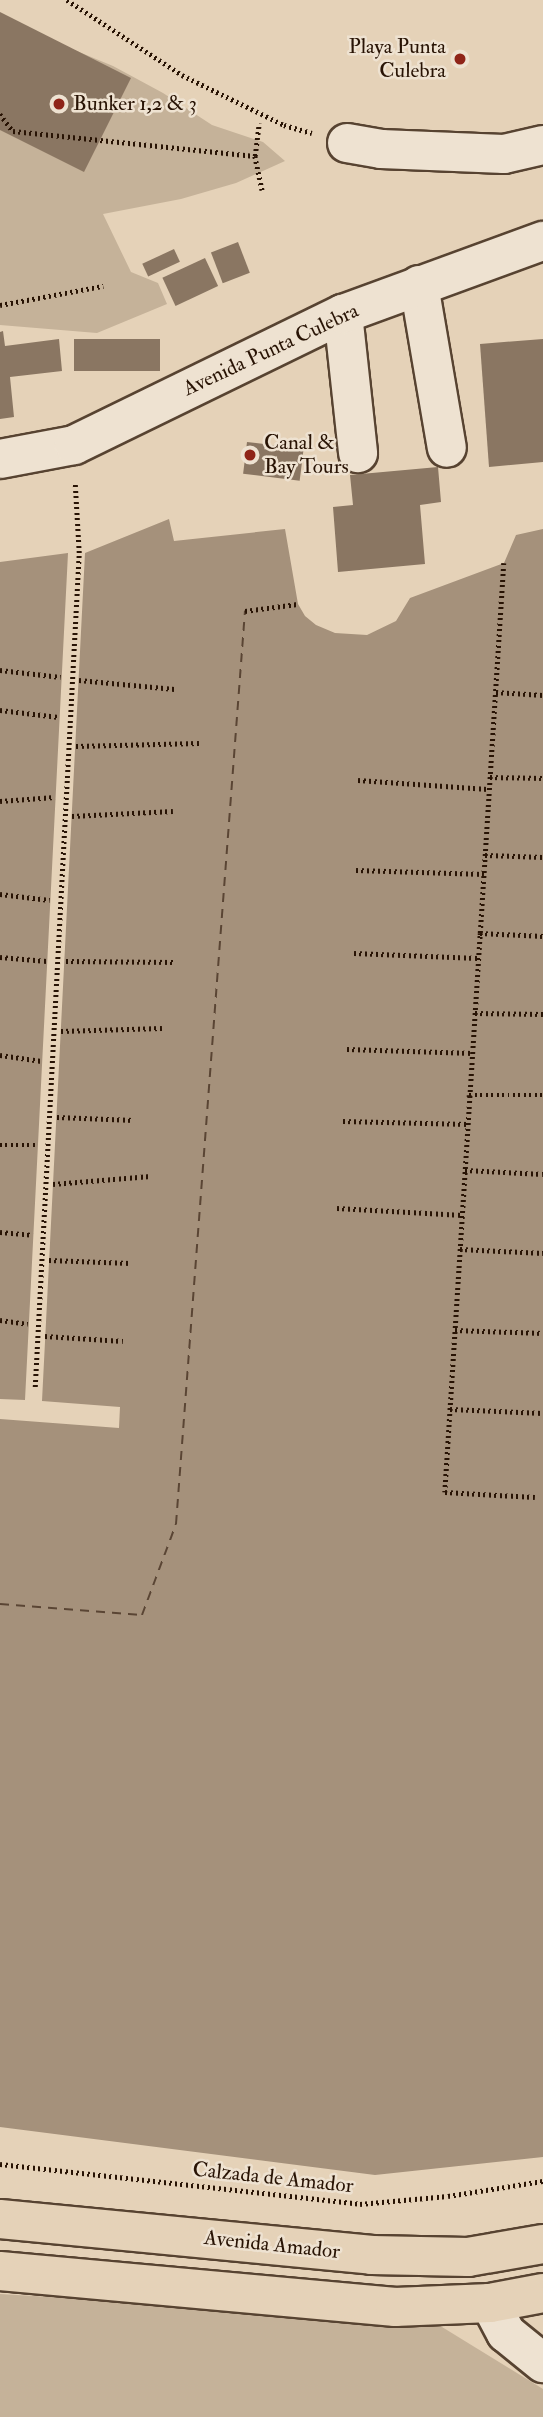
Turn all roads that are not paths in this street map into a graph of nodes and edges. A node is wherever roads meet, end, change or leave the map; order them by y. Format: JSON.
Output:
{"nodes":[{"id":1,"x":347,"y":143,"type":"road end"},
{"id":2,"x":543,"y":145,"type":"edge"},
{"id":3,"x":543,"y":241,"type":"edge"},
{"id":4,"x":419,"y":285,"type":"junction"},
{"id":5,"x":344,"y":314,"type":"junction"},
{"id":6,"x":447,"y":448,"type":"dead end"},
{"id":7,"x":358,"y":453,"type":"dead end"},
{"id":8,"x":0,"y":459,"type":"edge"},
{"id":9,"x":0,"y":2218,"type":"edge"},
{"id":10,"x":543,"y":2244,"type":"edge"},
{"id":11,"x":0,"y":2271,"type":"edge"},
{"id":12,"x":543,"y":2293,"type":"edge"},
{"id":13,"x":490,"y":2303,"type":"junction"},
{"id":14,"x":543,"y":2363,"type":"edge"}],
"edges":[{"from":1,"to":2,"type":"lane"},
{"from":3,"to":4,"type":"lane","name":"Avenida Punta Culebra"},
{"from":4,"to":5,"type":"lane","name":"Avenida Punta Culebra"},
{"from":4,"to":6,"type":"lane"},
{"from":5,"to":7,"type":"lane"},
{"from":5,"to":8,"type":"lane","name":"Avenida Punta Culebra"},
{"from":9,"to":10,"type":"main road","name":"Avenida Amador"},
{"from":11,"to":13,"type":"main road"},
{"from":12,"to":13,"type":"main road"},
{"from":13,"to":14,"type":"lane"}]}
